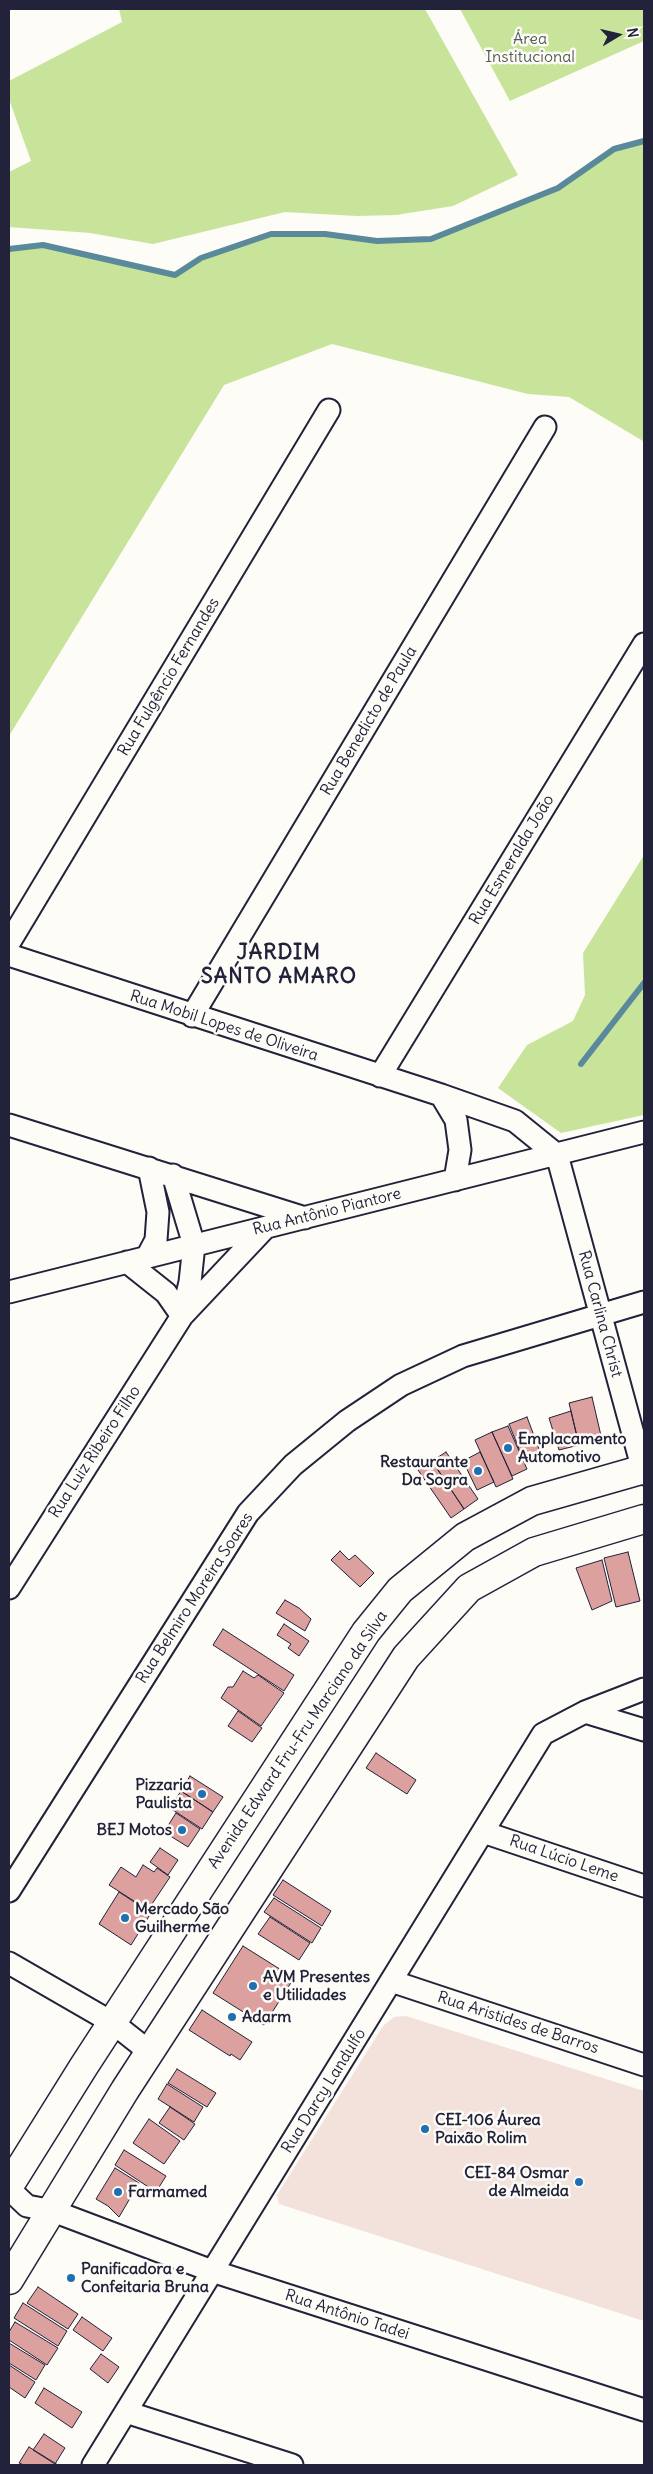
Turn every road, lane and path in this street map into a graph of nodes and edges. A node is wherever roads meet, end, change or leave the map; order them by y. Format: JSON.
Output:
{"nodes":[{"id":1,"x":329,"y":410,"type":"dead end"},
{"id":2,"x":545,"y":427,"type":"dead end"},
{"id":3,"x":644,"y":644,"type":"edge"},
{"id":4,"x":9,"y":943,"type":"edge"},
{"id":5,"x":9,"y":955,"type":"edge"},
{"id":6,"x":192,"y":1016,"type":"junction"},
{"id":7,"x":380,"y":1076,"type":"junction"},
{"id":8,"x":441,"y":1095,"type":"junction"},
{"id":9,"x":9,"y":1124,"type":"edge"},
{"id":10,"x":644,"y":1132,"type":"edge"},
{"id":11,"x":557,"y":1155,"type":"junction"},
{"id":12,"x":149,"y":1168,"type":"junction"},
{"id":13,"x":173,"y":1175,"type":"junction"},
{"id":14,"x":454,"y":1180,"type":"junction"},
{"id":15,"x":305,"y":1218,"type":"junction"},
{"id":16,"x":265,"y":1228,"type":"junction"},
{"id":17,"x":194,"y":1245,"type":"junction"},
{"id":18,"x":148,"y":1257,"type":"junction"},
{"id":19,"x":127,"y":1262,"type":"junction"},
{"id":20,"x":9,"y":1292,"type":"edge"},
{"id":21,"x":644,"y":1302,"type":"edge"},
{"id":22,"x":600,"y":1314,"type":"junction"},
{"id":23,"x":182,"y":1316,"type":"junction"},
{"id":24,"x":644,"y":1471,"type":"edge"},
{"id":25,"x":644,"y":1519,"type":"edge"},
{"id":26,"x":9,"y":1588,"type":"edge"},
{"id":27,"x":644,"y":1690,"type":"edge"},
{"id":28,"x":585,"y":1712,"type":"junction"},
{"id":29,"x":644,"y":1730,"type":"edge"},
{"id":30,"x":483,"y":1832,"type":"junction"},
{"id":31,"x":644,"y":1886,"type":"edge"},
{"id":32,"x":9,"y":1891,"type":"edge"},
{"id":33,"x":9,"y":1963,"type":"edge"},
{"id":34,"x":391,"y":1981,"type":"junction"},
{"id":35,"x":112,"y":2023,"type":"junction"},
{"id":36,"x":151,"y":2053,"type":"junction"},
{"id":37,"x":644,"y":2065,"type":"edge"},
{"id":38,"x":9,"y":2187,"type":"edge"},
{"id":39,"x":53,"y":2211,"type":"junction"},
{"id":40,"x":212,"y":2271,"type":"junction"},
{"id":41,"x":9,"y":2280,"type":"edge"},
{"id":42,"x":644,"y":2410,"type":"edge"},
{"id":43,"x":126,"y":2412,"type":"junction"},
{"id":44,"x":93,"y":2465,"type":"edge"},
{"id":45,"x":292,"y":2465,"type":"edge"}],
"edges":[{"from":1,"to":4,"type":"street","name":"Rua Fulgêncio Fernandes"},
{"from":2,"to":6,"type":"street","name":"Rua Benedicto de Paula"},
{"from":3,"to":7,"type":"street","name":"Rua Esmeralda João"},
{"from":5,"to":6,"type":"street","name":"Rua Mobil Lopes de Oliveira"},
{"from":6,"to":7,"type":"street","name":"Rua Mobil Lopes de Oliveira"},
{"from":7,"to":8,"type":"street","name":"Rua Mobil Lopes de Oliveira"},
{"from":8,"to":11,"type":"street","name":"Rua Mobil Lopes de Oliveira"},
{"from":8,"to":14,"type":"street"},
{"from":9,"to":12,"type":"street"},
{"from":10,"to":11,"type":"street","name":"Rua Antônio Piantore"},
{"from":11,"to":14,"type":"street","name":"Rua Antônio Piantore"},
{"from":11,"to":22,"type":"street","name":"Rua Carlina Christ"},
{"from":12,"to":13,"type":"street"},
{"from":12,"to":18,"type":"street"},
{"from":13,"to":15,"type":"street"},
{"from":13,"to":17,"type":"street"},
{"from":14,"to":15,"type":"street","name":"Rua Antônio Piantore"},
{"from":15,"to":16,"type":"street","name":"Rua Antônio Piantore"},
{"from":16,"to":17,"type":"street","name":"Rua Antônio Piantore"},
{"from":16,"to":23,"type":"street","name":"Rua Luiz Ribeiro Filho"},
{"from":17,"to":18,"type":"street","name":"Rua Antônio Piantore"},
{"from":17,"to":23,"type":"street","name":"Rua Luiz Ribeiro Filho"},
{"from":18,"to":19,"type":"street","name":"Rua Antônio Piantore"},
{"from":19,"to":20,"type":"street","name":"Rua Antônio Piantore"},
{"from":19,"to":23,"type":"street"},
{"from":21,"to":22,"type":"street","name":"Rua Belmiro Moreira Soares"},
{"from":22,"to":24,"type":"street","name":"Rua Carlina Christ"},
{"from":22,"to":32,"type":"street","name":"Rua Belmiro Moreira Soares"},
{"from":23,"to":26,"type":"street","name":"Rua Luiz Ribeiro Filho"},
{"from":24,"to":35,"type":"main road","name":"Avenida Edward Fru-Fru Marciano da Silva"},
{"from":25,"to":36,"type":"main road"},
{"from":27,"to":28,"type":"street","name":"Rua Darcy Landulfo"},
{"from":28,"to":29,"type":"street"},
{"from":28,"to":30,"type":"street","name":"Rua Darcy Landulfo"},
{"from":30,"to":31,"type":"street","name":"Rua Lúcio Leme"},
{"from":30,"to":34,"type":"street","name":"Rua Darcy Landulfo"},
{"from":33,"to":35,"type":"street"},
{"from":34,"to":37,"type":"street","name":"Rua Aristides de Barros"},
{"from":34,"to":40,"type":"street","name":"Rua Darcy Landulfo"},
{"from":35,"to":36,"type":"street"},
{"from":35,"to":38,"type":"main road","name":"Avenida Edward Fru-Fru Marciano da Silva"},
{"from":36,"to":39,"type":"main road"},
{"from":38,"to":39,"type":"street","name":"Avenida Edward Fru-Fru Marciano da Silva"},
{"from":39,"to":40,"type":"street","name":"Rua Antônio Tadei"},
{"from":39,"to":41,"type":"main road"},
{"from":40,"to":42,"type":"street","name":"Rua Antônio Tadei"},
{"from":40,"to":43,"type":"street","name":"Rua Darcy Landulfo"},
{"from":43,"to":44,"type":"street","name":"Rua Darcy Landulfo"},
{"from":43,"to":45,"type":"street"}]}
